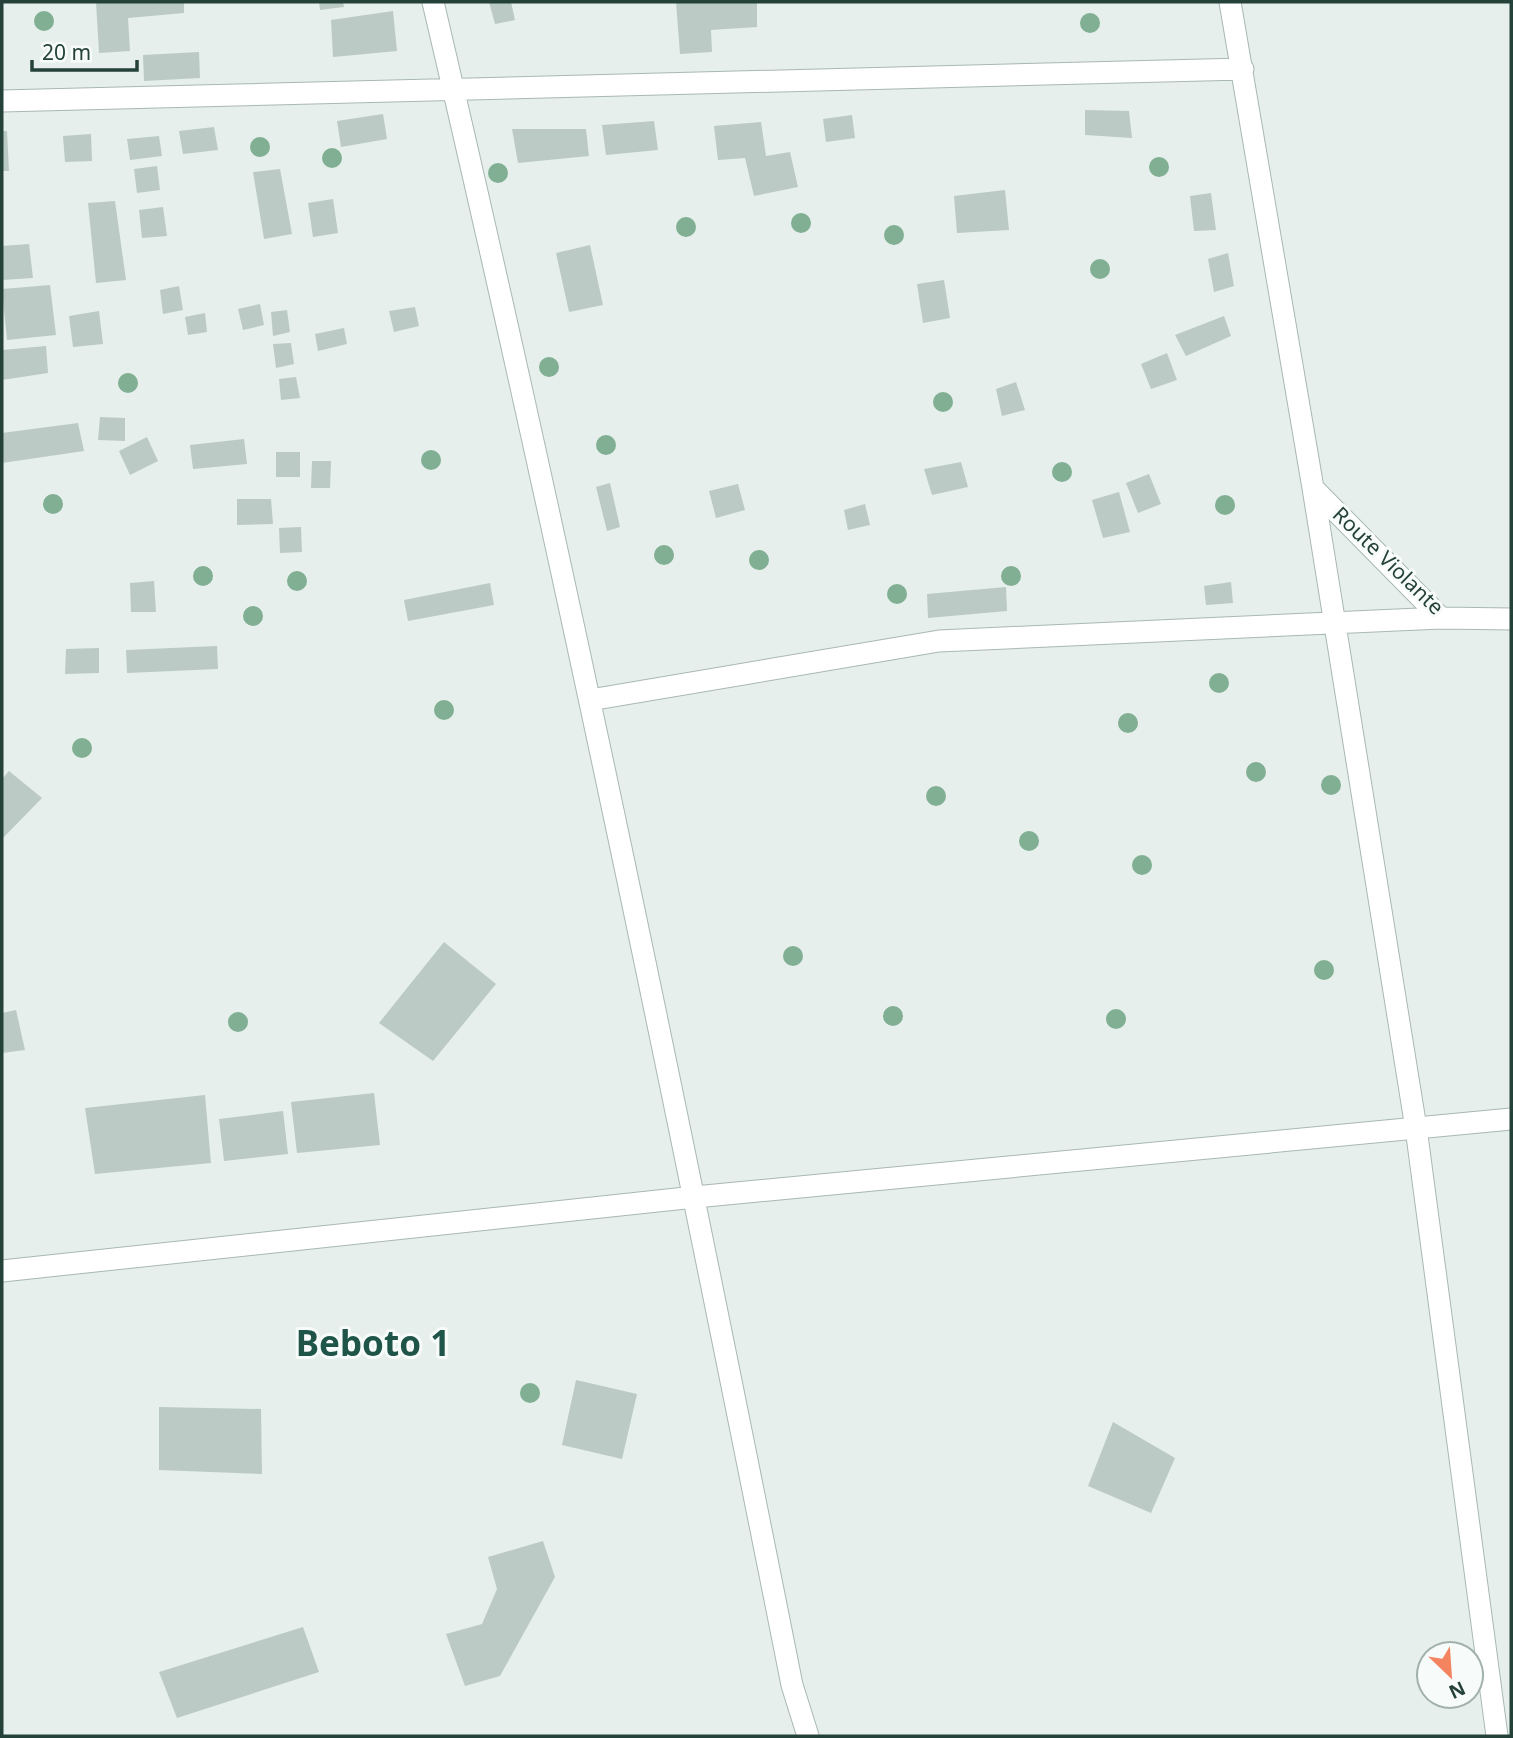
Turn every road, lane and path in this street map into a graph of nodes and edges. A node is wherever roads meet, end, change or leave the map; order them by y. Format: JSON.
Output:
{"nodes":[{"id":1,"x":433,"y":2,"type":"edge"},
{"id":2,"x":1230,"y":2,"type":"edge"},
{"id":3,"x":1242,"y":69,"type":"junction"},
{"id":4,"x":453,"y":91,"type":"junction"},
{"id":5,"x":2,"y":101,"type":"edge"},
{"id":6,"x":1313,"y":488,"type":"junction"},
{"id":7,"x":1441,"y":618,"type":"junction"},
{"id":8,"x":1511,"y":619,"type":"edge"},
{"id":9,"x":1334,"y":622,"type":"junction"},
{"id":10,"x":590,"y":700,"type":"junction"},
{"id":11,"x":1511,"y":1119,"type":"edge"},
{"id":12,"x":1416,"y":1128,"type":"junction"},
{"id":13,"x":695,"y":1198,"type":"junction"},
{"id":14,"x":2,"y":1271,"type":"edge"},
{"id":15,"x":808,"y":1736,"type":"edge"},
{"id":16,"x":1497,"y":1736,"type":"edge"}],
"edges":[{"from":1,"to":4,"type":"street"},
{"from":2,"to":3,"type":"street"},
{"from":3,"to":4,"type":"street"},
{"from":3,"to":6,"type":"street"},
{"from":4,"to":5,"type":"street"},
{"from":4,"to":10,"type":"street"},
{"from":6,"to":7,"type":"street","name":"Route Violante"},
{"from":6,"to":9,"type":"street"},
{"from":7,"to":8,"type":"street","name":"Route Violante"},
{"from":7,"to":9,"type":"street"},
{"from":9,"to":10,"type":"street"},
{"from":9,"to":12,"type":"street"},
{"from":10,"to":13,"type":"street"},
{"from":11,"to":12,"type":"street"},
{"from":12,"to":13,"type":"street"},
{"from":12,"to":16,"type":"street"},
{"from":13,"to":14,"type":"street"},
{"from":13,"to":15,"type":"street"}]}
